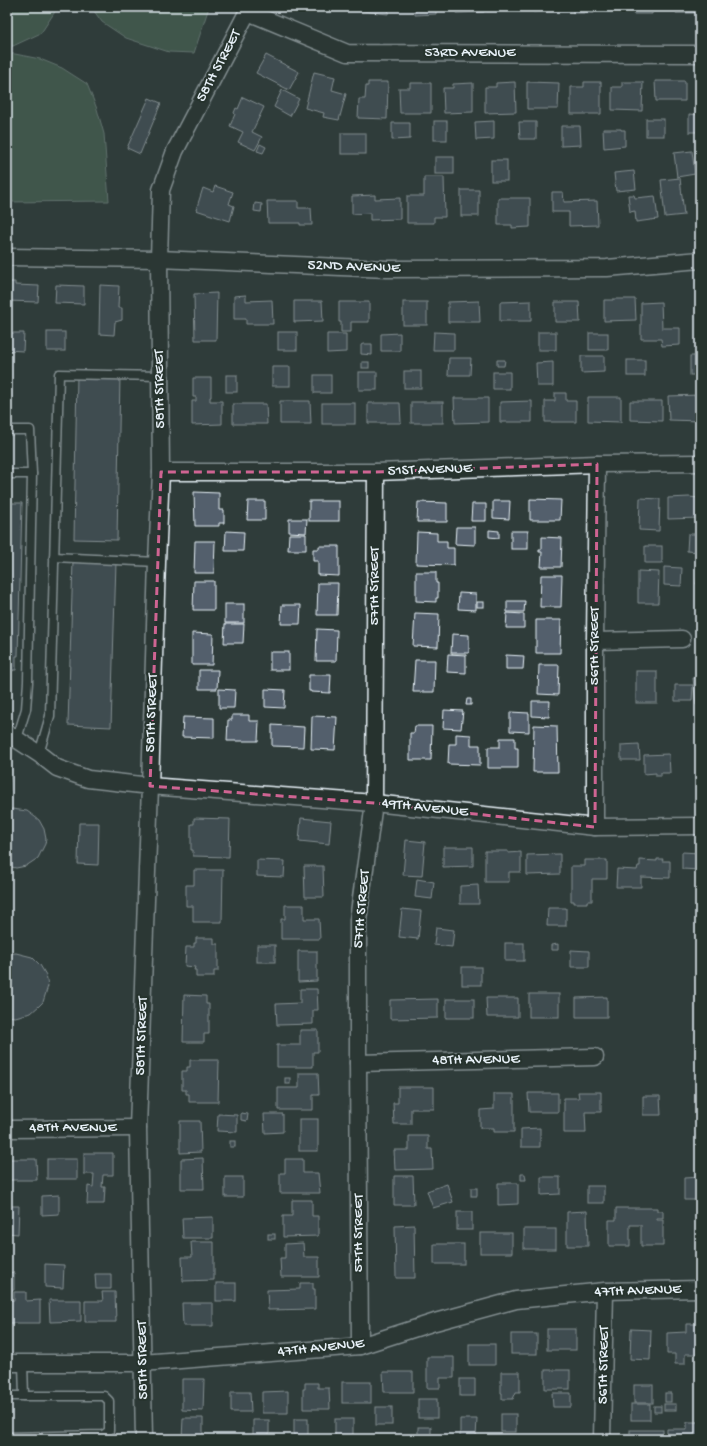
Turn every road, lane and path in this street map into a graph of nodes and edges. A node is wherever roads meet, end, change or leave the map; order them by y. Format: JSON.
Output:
{"nodes":[{"id":1,"x":249,"y":10,"type":"edge"},
{"id":2,"x":700,"y":54,"type":"edge"},
{"id":3,"x":7,"y":257,"type":"edge"},
{"id":4,"x":159,"y":258,"type":"junction"},
{"id":5,"x":700,"y":260,"type":"edge"},
{"id":6,"x":160,"y":376,"type":"junction"},
{"id":7,"x":7,"y":430,"type":"edge"},
{"id":8,"x":700,"y":463,"type":"edge"},
{"id":9,"x":597,"y":464,"type":"junction"},
{"id":10,"x":161,"y":472,"type":"junction"},
{"id":11,"x":376,"y":472,"type":"junction"},
{"id":12,"x":7,"y":474,"type":"edge"},
{"id":13,"x":32,"y":474,"type":"junction"},
{"id":14,"x":54,"y":557,"type":"junction"},
{"id":15,"x":157,"y":562,"type":"junction"},
{"id":16,"x":682,"y":639,"type":"dead end"},
{"id":17,"x":595,"y":642,"type":"junction"},
{"id":18,"x":12,"y":736,"type":"edge"},
{"id":19,"x":39,"y":754,"type":"junction"},
{"id":20,"x":150,"y":786,"type":"junction"},
{"id":21,"x":374,"y":802,"type":"junction"},
{"id":22,"x":700,"y":826,"type":"edge"},
{"id":23,"x":596,"y":827,"type":"junction"},
{"id":24,"x":595,"y":1057,"type":"dead end"},
{"id":25,"x":358,"y":1063,"type":"junction"},
{"id":26,"x":138,"y":1128,"type":"junction"},
{"id":27,"x":7,"y":1129,"type":"edge"},
{"id":28,"x":700,"y":1289,"type":"edge"},
{"id":29,"x":605,"y":1292,"type":"junction"},
{"id":30,"x":360,"y":1346,"type":"junction"},
{"id":31,"x":7,"y":1363,"type":"edge"},
{"id":32,"x":23,"y":1363,"type":"junction"},
{"id":33,"x":142,"y":1363,"type":"junction"},
{"id":34,"x":7,"y":1396,"type":"edge"},
{"id":35,"x":24,"y":1396,"type":"junction"},
{"id":36,"x":7,"y":1437,"type":"edge"},
{"id":37,"x":144,"y":1439,"type":"edge"},
{"id":38,"x":602,"y":1439,"type":"edge"}],
"edges":[{"from":1,"to":2,"type":"street","name":"53RD AVENUE"},
{"from":1,"to":4,"type":"street","name":"58TH STREET"},
{"from":3,"to":4,"type":"street","name":"52ND AVENUE"},
{"from":4,"to":5,"type":"street","name":"52ND AVENUE"},
{"from":4,"to":6,"type":"street","name":"58TH STREET"},
{"from":6,"to":10,"type":"street","name":"58TH STREET"},
{"from":6,"to":14,"type":"lane"},
{"from":7,"to":13,"type":"lane"},
{"from":8,"to":9,"type":"street","name":"51ST AVENUE"},
{"from":9,"to":11,"type":"street","name":"51ST AVENUE"},
{"from":9,"to":17,"type":"street","name":"56TH STREET"},
{"from":10,"to":11,"type":"street","name":"51ST AVENUE"},
{"from":10,"to":15,"type":"street","name":"58TH STREET"},
{"from":11,"to":21,"type":"street","name":"57TH STREET"},
{"from":12,"to":13,"type":"lane"},
{"from":13,"to":18,"type":"lane"},
{"from":14,"to":15,"type":"lane"},
{"from":14,"to":19,"type":"lane"},
{"from":15,"to":20,"type":"street","name":"58TH STREET"},
{"from":16,"to":17,"type":"street"},
{"from":17,"to":23,"type":"street","name":"56TH STREET"},
{"from":18,"to":19,"type":"street","name":"49TH AVENUE"},
{"from":19,"to":20,"type":"street","name":"49TH AVENUE"},
{"from":20,"to":21,"type":"street","name":"49TH AVENUE"},
{"from":20,"to":26,"type":"street","name":"58TH STREET"},
{"from":21,"to":23,"type":"street","name":"49TH AVENUE"},
{"from":21,"to":25,"type":"street","name":"57TH STREET"},
{"from":22,"to":23,"type":"street","name":"49TH AVENUE"},
{"from":24,"to":25,"type":"street","name":"48TH AVENUE"},
{"from":25,"to":30,"type":"street","name":"57TH STREET"},
{"from":26,"to":27,"type":"street","name":"48TH AVENUE"},
{"from":26,"to":33,"type":"street","name":"58TH STREET"},
{"from":28,"to":29,"type":"street","name":"47TH AVENUE"},
{"from":29,"to":30,"type":"street","name":"47TH AVENUE"},
{"from":29,"to":38,"type":"street","name":"56TH STREET"},
{"from":30,"to":33,"type":"street","name":"47TH AVENUE"},
{"from":31,"to":32,"type":"street","name":"47TH AVENUE"},
{"from":32,"to":33,"type":"street","name":"47TH AVENUE"},
{"from":32,"to":35,"type":"lane"},
{"from":33,"to":37,"type":"street","name":"58TH STREET"},
{"from":34,"to":35,"type":"lane"},
{"from":35,"to":36,"type":"lane"}]}
